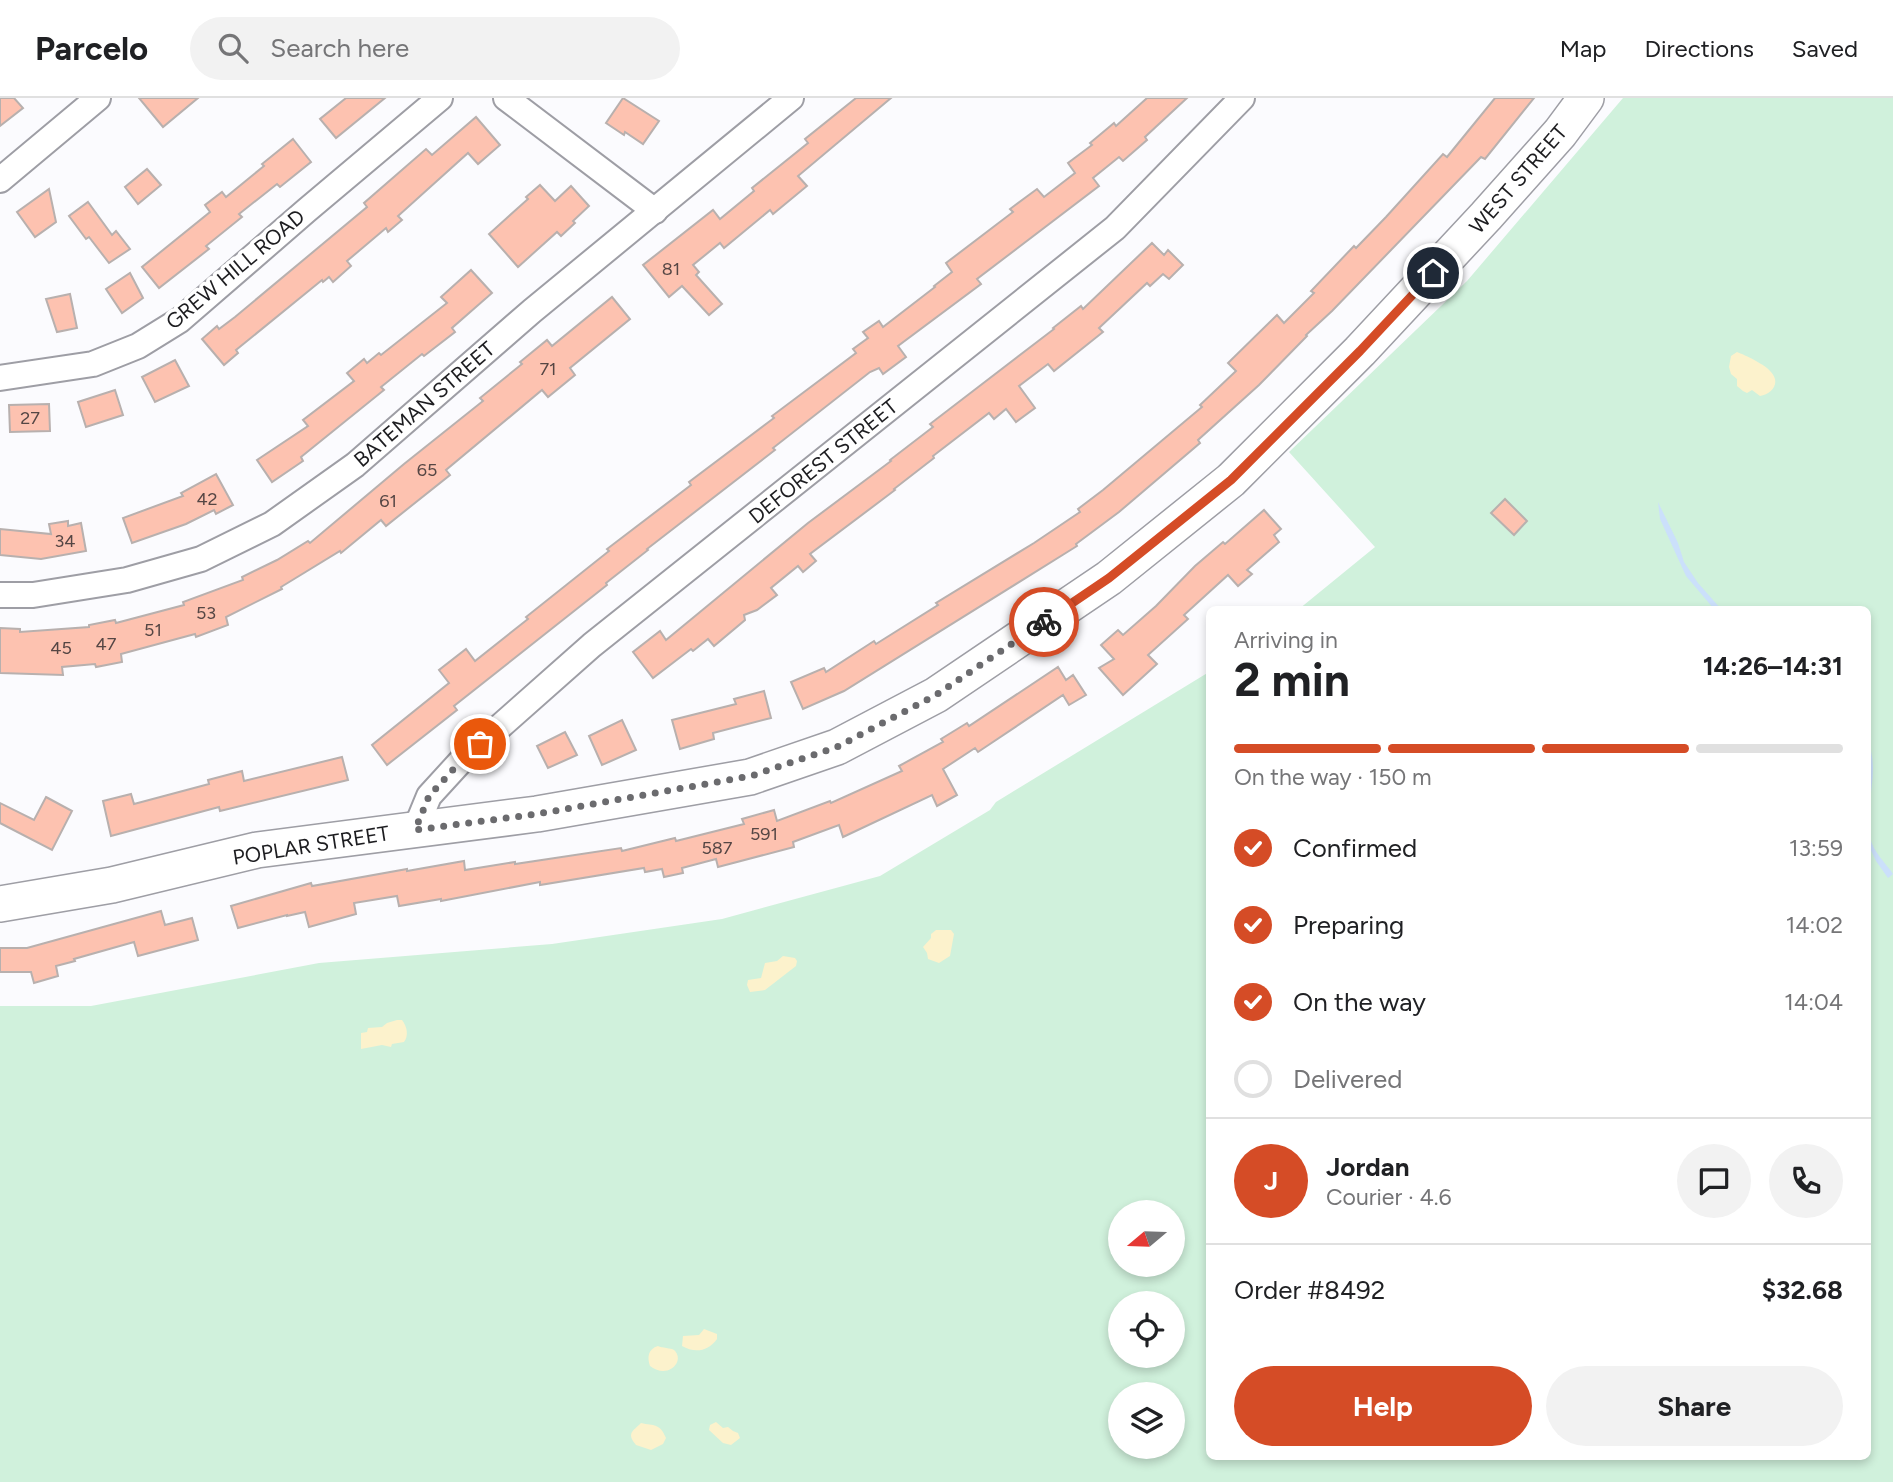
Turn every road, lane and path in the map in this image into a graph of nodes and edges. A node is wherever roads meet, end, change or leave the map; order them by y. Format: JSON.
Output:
{"nodes":[{"id":1,"x":98,"y":98,"type":"edge"},
{"id":2,"x":440,"y":98,"type":"edge"},
{"id":3,"x":506,"y":98,"type":"edge"},
{"id":4,"x":791,"y":98,"type":"edge"},
{"id":5,"x":1242,"y":98,"type":"edge"},
{"id":6,"x":1586,"y":98,"type":"edge"},
{"id":7,"x":0,"y":180,"type":"edge"},
{"id":8,"x":655,"y":211,"type":"junction"},
{"id":9,"x":1362,"y":349,"type":"joint"},
{"id":10,"x":0,"y":378,"type":"edge"},
{"id":11,"x":0,"y":595,"type":"edge"},
{"id":12,"x":415,"y":830,"type":"junction"},
{"id":13,"x":0,"y":904,"type":"edge"}],
"edges":[{"from":1,"to":7,"type":"street"},
{"from":2,"to":10,"type":"street","name":"GREW HILL ROAD"},
{"from":3,"to":8,"type":"street"},
{"from":4,"to":8,"type":"street","name":"BATEMAN STREET"},
{"from":5,"to":12,"type":"street","name":"DEFOREST STREET"},
{"from":6,"to":9,"type":"street","name":"WEST STREET"},
{"from":8,"to":11,"type":"street","name":"BATEMAN STREET"},
{"from":9,"to":12,"type":"street","name":"POPLAR STREET"},
{"from":12,"to":13,"type":"street","name":"POPLAR STREET"}]}
